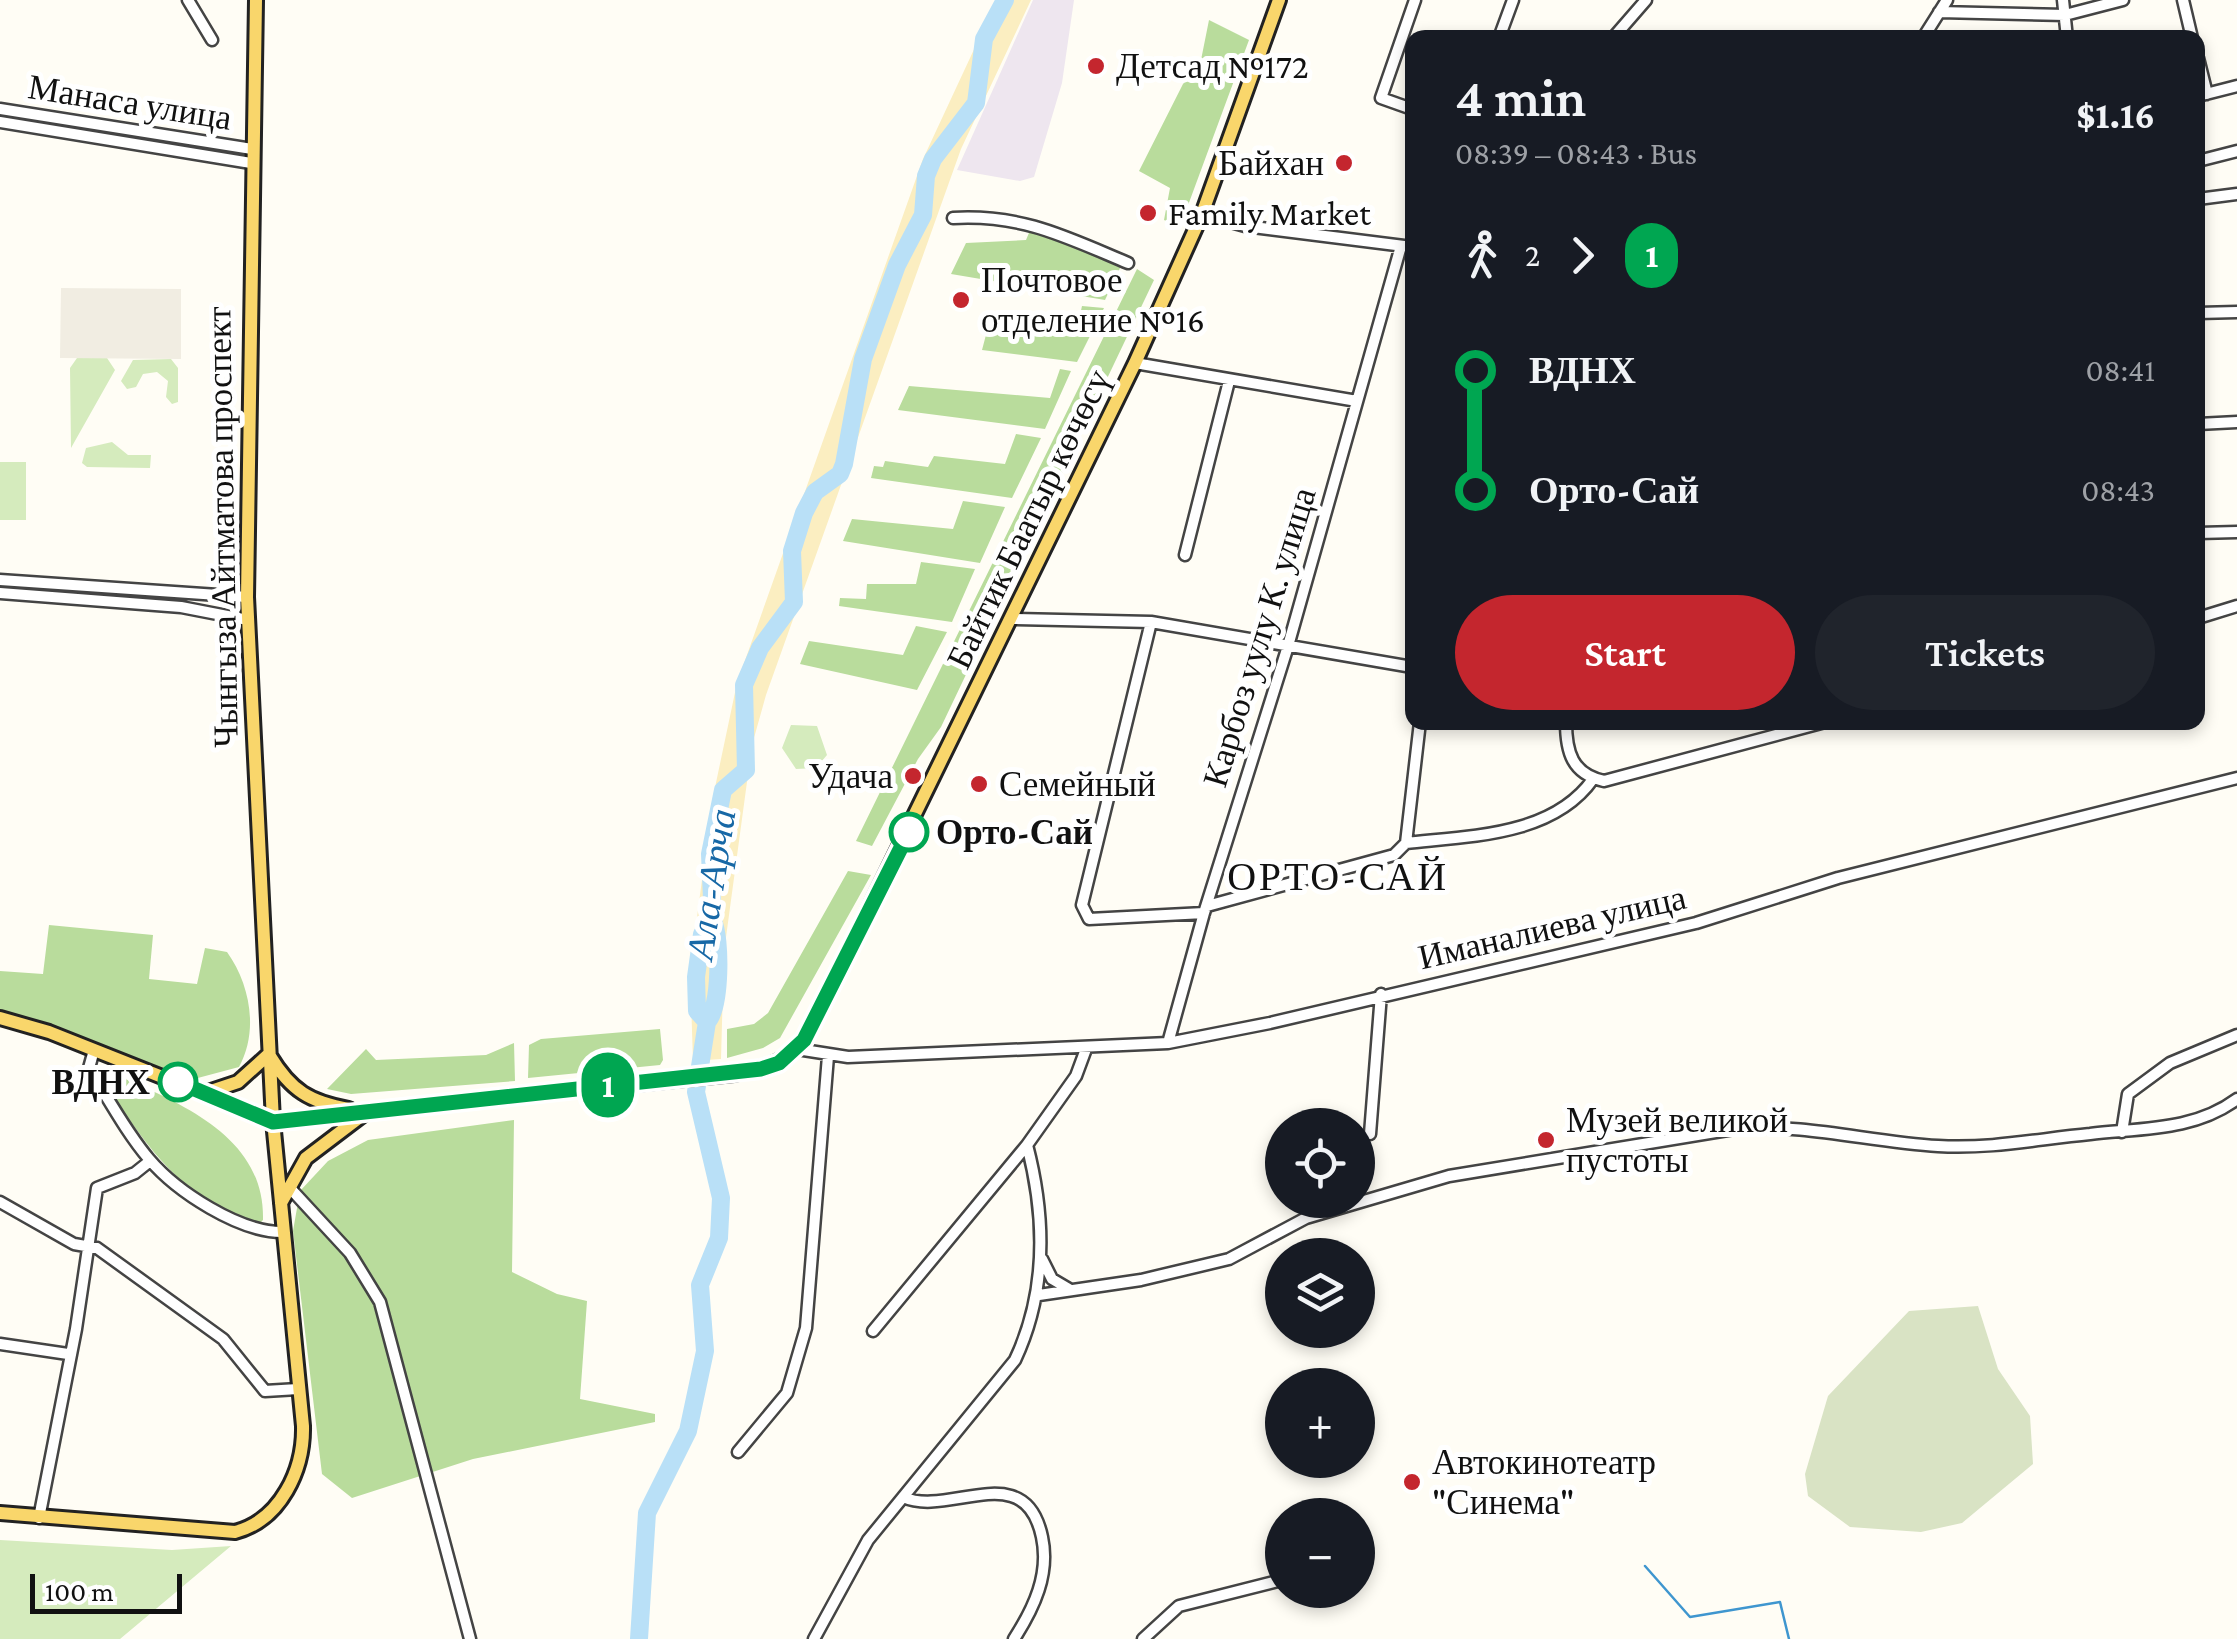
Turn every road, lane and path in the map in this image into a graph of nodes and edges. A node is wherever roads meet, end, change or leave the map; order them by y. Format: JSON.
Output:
{"nodes":[{"id":1,"x":188,"y":0,"type":"edge"},
{"id":2,"x":256,"y":0,"type":"edge"},
{"id":3,"x":1280,"y":0,"type":"edge"},
{"id":4,"x":1416,"y":0,"type":"edge"},
{"id":5,"x":1512,"y":0,"type":"edge"},
{"id":6,"x":1646,"y":0,"type":"edge"},
{"id":7,"x":1947,"y":0,"type":"edge"},
{"id":8,"x":2063,"y":0,"type":"edge"},
{"id":9,"x":2123,"y":0,"type":"edge"},
{"id":10,"x":2183,"y":0,"type":"edge"},
{"id":11,"x":1940,"y":12,"type":"junction"},
{"id":12,"x":2064,"y":14,"type":"junction"},
{"id":13,"x":1405,"y":30,"type":"edge"},
{"id":14,"x":1502,"y":30,"type":"edge"},
{"id":15,"x":1620,"y":30,"type":"edge"},
{"id":16,"x":1928,"y":30,"type":"edge"},
{"id":17,"x":2066,"y":30,"type":"edge"},
{"id":18,"x":2190,"y":30,"type":"edge"},
{"id":19,"x":1405,"y":31,"type":"edge"},
{"id":20,"x":212,"y":40,"type":"dead end"},
{"id":21,"x":2237,"y":86,"type":"edge"},
{"id":22,"x":2205,"y":94,"type":"edge"},
{"id":23,"x":1405,"y":107,"type":"edge"},
{"id":24,"x":0,"y":108,"type":"edge"},
{"id":25,"x":0,"y":122,"type":"edge"},
{"id":26,"x":2237,"y":151,"type":"edge"},
{"id":27,"x":252,"y":156,"type":"junction"},
{"id":28,"x":2205,"y":159,"type":"edge"},
{"id":29,"x":2237,"y":194,"type":"edge"},
{"id":30,"x":2205,"y":198,"type":"edge"},
{"id":31,"x":1202,"y":214,"type":"junction"},
{"id":32,"x":953,"y":218,"type":"dead end"},
{"id":33,"x":1405,"y":247,"type":"edge"},
{"id":34,"x":1405,"y":253,"type":"edge"},
{"id":35,"x":1128,"y":263,"type":"dead end"},
{"id":36,"x":2237,"y":312,"type":"edge"},
{"id":37,"x":2205,"y":313,"type":"edge"},
{"id":38,"x":1136,"y":363,"type":"junction"},
{"id":39,"x":1230,"y":381,"type":"junction"},
{"id":40,"x":1357,"y":401,"type":"junction"},
{"id":41,"x":2237,"y":422,"type":"edge"},
{"id":42,"x":2205,"y":424,"type":"edge"},
{"id":43,"x":2237,"y":532,"type":"edge"},
{"id":44,"x":2205,"y":533,"type":"edge"},
{"id":45,"x":1185,"y":554,"type":"dead end"},
{"id":46,"x":0,"y":580,"type":"edge"},
{"id":47,"x":0,"y":593,"type":"edge"},
{"id":48,"x":181,"y":594,"type":"junction"},
{"id":49,"x":248,"y":597,"type":"junction"},
{"id":50,"x":2237,"y":606,"type":"edge"},
{"id":51,"x":181,"y":607,"type":"junction"},
{"id":52,"x":2205,"y":616,"type":"edge"},
{"id":53,"x":1014,"y":619,"type":"junction"},
{"id":54,"x":248,"y":620,"type":"junction"},
{"id":55,"x":1150,"y":622,"type":"junction"},
{"id":56,"x":1288,"y":646,"type":"junction"},
{"id":57,"x":1405,"y":667,"type":"edge"},
{"id":58,"x":1419,"y":730,"type":"edge"},
{"id":59,"x":1567,"y":730,"type":"edge"},
{"id":60,"x":1796,"y":730,"type":"edge"},
{"id":61,"x":2237,"y":778,"type":"edge"},
{"id":62,"x":1593,"y":779,"type":"junction"},
{"id":63,"x":1406,"y":843,"type":"junction"},
{"id":64,"x":1205,"y":909,"type":"junction"},
{"id":65,"x":1381,"y":994,"type":"junction"},
{"id":66,"x":0,"y":1018,"type":"edge"},
{"id":67,"x":2237,"y":1035,"type":"edge"},
{"id":68,"x":1168,"y":1043,"type":"junction"},
{"id":69,"x":798,"y":1048,"type":"junction"},
{"id":70,"x":1086,"y":1049,"type":"junction"},
{"id":71,"x":94,"y":1050,"type":"junction"},
{"id":72,"x":269,"y":1054,"type":"junction"},
{"id":73,"x":828,"y":1056,"type":"junction"},
{"id":74,"x":205,"y":1093,"type":"junction"},
{"id":75,"x":2237,"y":1099,"type":"edge"},
{"id":76,"x":1372,"y":1108,"type":"edge"},
{"id":77,"x":366,"y":1112,"type":"junction"},
{"id":78,"x":273,"y":1122,"type":"junction"},
{"id":79,"x":2122,"y":1132,"type":"junction"},
{"id":80,"x":1026,"y":1145,"type":"junction"},
{"id":81,"x":150,"y":1160,"type":"junction"},
{"id":82,"x":289,"y":1188,"type":"junction"},
{"id":83,"x":0,"y":1202,"type":"edge"},
{"id":84,"x":280,"y":1205,"type":"junction"},
{"id":85,"x":282,"y":1232,"type":"junction"},
{"id":86,"x":88,"y":1246,"type":"junction"},
{"id":87,"x":1040,"y":1254,"type":"junction"},
{"id":88,"x":1070,"y":1289,"type":"junction"},
{"id":89,"x":1039,"y":1295,"type":"junction"},
{"id":90,"x":873,"y":1331,"type":"dead end"},
{"id":91,"x":0,"y":1344,"type":"edge"},
{"id":92,"x":68,"y":1354,"type":"junction"},
{"id":93,"x":298,"y":1388,"type":"junction"},
{"id":94,"x":738,"y":1452,"type":"dead end"},
{"id":95,"x":903,"y":1497,"type":"junction"},
{"id":96,"x":0,"y":1513,"type":"edge"},
{"id":97,"x":38,"y":1518,"type":"junction"},
{"id":98,"x":1265,"y":1584,"type":"edge"},
{"id":99,"x":470,"y":1639,"type":"edge"},
{"id":100,"x":814,"y":1639,"type":"edge"},
{"id":101,"x":1014,"y":1639,"type":"edge"},
{"id":102,"x":1143,"y":1639,"type":"edge"}],
"edges":[{"from":1,"to":20,"type":"street"},
{"from":2,"to":27,"type":"main road","name":"Чынгыза Айтматова проспект"},
{"from":3,"to":31,"type":"main road","name":"Байтик Баатыр көчөсү"},
{"from":4,"to":13,"type":"street"},
{"from":5,"to":14,"type":"street"},
{"from":6,"to":15,"type":"street"},
{"from":7,"to":11,"type":"street"},
{"from":8,"to":12,"type":"street"},
{"from":9,"to":12,"type":"street"},
{"from":10,"to":18,"type":"street"},
{"from":11,"to":12,"type":"street"},
{"from":11,"to":16,"type":"street"},
{"from":12,"to":17,"type":"street"},
{"from":19,"to":23,"type":"street"},
{"from":21,"to":22,"type":"street"},
{"from":24,"to":27,"type":"street","name":"Манаса улица"},
{"from":25,"to":27,"type":"street","name":"Манаса улица"},
{"from":26,"to":28,"type":"street"},
{"from":27,"to":49,"type":"main road","name":"Чынгыза Айтматова проспект"},
{"from":29,"to":30,"type":"street"},
{"from":31,"to":33,"type":"street"},
{"from":31,"to":38,"type":"main road","name":"Байтик Баатыр көчөсү"},
{"from":32,"to":35,"type":"street"},
{"from":34,"to":40,"type":"street","name":"Карбоз уулу К. улица"},
{"from":36,"to":37,"type":"street"},
{"from":38,"to":39,"type":"street"},
{"from":38,"to":53,"type":"main road","name":"Байтик Баатыр көчөсү"},
{"from":39,"to":40,"type":"street"},
{"from":39,"to":45,"type":"street"},
{"from":40,"to":56,"type":"street","name":"Карбоз уулу К. улица"},
{"from":41,"to":42,"type":"street"},
{"from":43,"to":44,"type":"street"},
{"from":46,"to":48,"type":"street"},
{"from":47,"to":51,"type":"street"},
{"from":48,"to":49,"type":"street"},
{"from":48,"to":51,"type":"street"},
{"from":49,"to":54,"type":"main road","name":"Чынгыза Айтматова проспект"},
{"from":50,"to":52,"type":"street"},
{"from":51,"to":54,"type":"street"},
{"from":53,"to":55,"type":"street"},
{"from":53,"to":69,"type":"main road","name":"Байтик Баатыр көчөсү"},
{"from":54,"to":72,"type":"main road","name":"Чынгыза Айтматова проспект"},
{"from":55,"to":56,"type":"street"},
{"from":55,"to":64,"type":"street"},
{"from":56,"to":57,"type":"street"},
{"from":56,"to":64,"type":"street","name":"Карбоз уулу К. улица"},
{"from":58,"to":63,"type":"street"},
{"from":59,"to":62,"type":"street"},
{"from":60,"to":62,"type":"street"},
{"from":61,"to":65,"type":"street","name":"Иманалиева улица"},
{"from":62,"to":63,"type":"street"},
{"from":63,"to":64,"type":"street"},
{"from":64,"to":68,"type":"street","name":"Карбоз уулу К. улица"},
{"from":65,"to":68,"type":"street","name":"Иманалиева улица"},
{"from":65,"to":76,"type":"street"},
{"from":66,"to":71,"type":"main road"},
{"from":67,"to":79,"type":"street"},
{"from":68,"to":70,"type":"street","name":"Иманалиева улица"},
{"from":69,"to":73,"type":"street","name":"Иманалиева улица"},
{"from":69,"to":77,"type":"main road"},
{"from":70,"to":73,"type":"street","name":"Иманалиева улица"},
{"from":70,"to":80,"type":"street"},
{"from":71,"to":74,"type":"main road"},
{"from":71,"to":81,"type":"street"},
{"from":72,"to":74,"type":"main road"},
{"from":72,"to":77,"type":"main road"},
{"from":72,"to":78,"type":"main road","name":"Чынгыза Айтматова проспект"},
{"from":73,"to":94,"type":"street"},
{"from":74,"to":78,"type":"main road"},
{"from":75,"to":79,"type":"street"},
{"from":77,"to":78,"type":"main road"},
{"from":77,"to":82,"type":"main road"},
{"from":78,"to":84,"type":"main road","name":"Чынгыза Айтматова проспект"},
{"from":79,"to":88,"type":"street"},
{"from":80,"to":87,"type":"street"},
{"from":80,"to":90,"type":"street"},
{"from":81,"to":85,"type":"street"},
{"from":81,"to":86,"type":"street"},
{"from":82,"to":84,"type":"main road"},
{"from":82,"to":99,"type":"street"},
{"from":83,"to":86,"type":"street"},
{"from":84,"to":85,"type":"main road","name":"Чынгыза Айтматова проспект"},
{"from":85,"to":93,"type":"main road","name":"Чынгыза Айтматова проспект"},
{"from":86,"to":92,"type":"street"},
{"from":86,"to":93,"type":"street"},
{"from":87,"to":88,"type":"street"},
{"from":87,"to":89,"type":"street"},
{"from":88,"to":89,"type":"street"},
{"from":89,"to":95,"type":"street"},
{"from":91,"to":92,"type":"street"},
{"from":92,"to":97,"type":"street"},
{"from":93,"to":97,"type":"main road","name":"Чынгыза Айтматова проспект"},
{"from":95,"to":100,"type":"street"},
{"from":95,"to":101,"type":"street"},
{"from":96,"to":97,"type":"main road"},
{"from":98,"to":102,"type":"street"}]}
